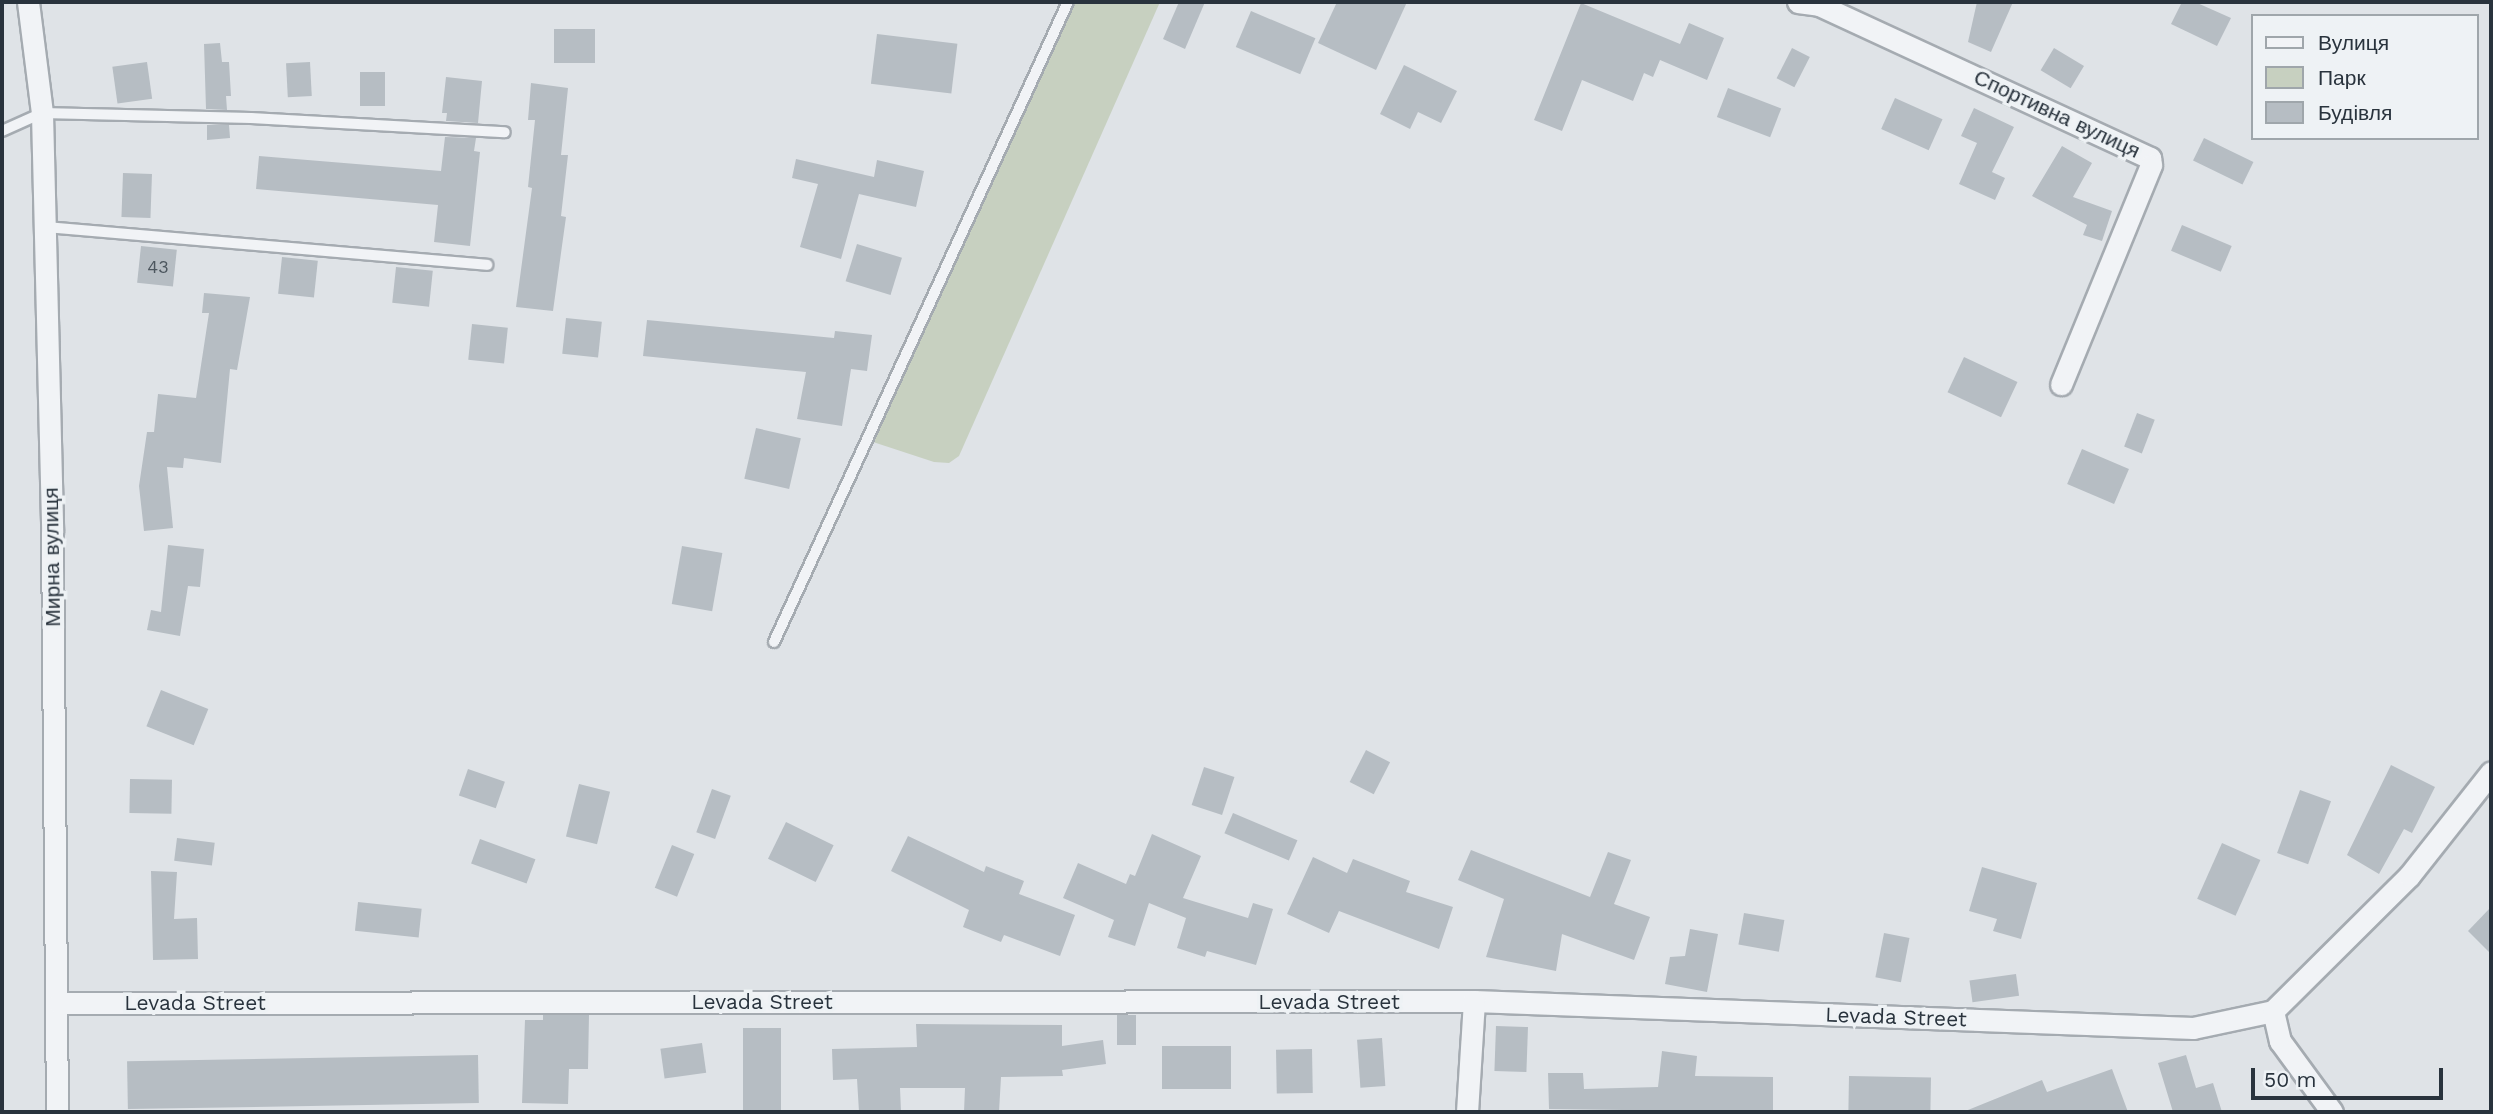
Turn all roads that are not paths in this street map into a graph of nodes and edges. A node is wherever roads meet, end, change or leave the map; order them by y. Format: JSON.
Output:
{"nodes":[{"id":1,"x":28,"y":2,"type":"edge"},
{"id":2,"x":1068,"y":2,"type":"edge"},
{"id":3,"x":1798,"y":2,"type":"edge"},
{"id":4,"x":1820,"y":3,"type":"edge"},
{"id":5,"x":42,"y":113,"type":"junction"},
{"id":6,"x":2,"y":131,"type":"edge"},
{"id":7,"x":505,"y":132,"type":"dead end"},
{"id":8,"x":45,"y":228,"type":"junction"},
{"id":9,"x":487,"y":265,"type":"dead end"},
{"id":10,"x":2061,"y":384,"type":"dead end"},
{"id":11,"x":774,"y":642,"type":"dead end"},
{"id":12,"x":2491,"y":772,"type":"edge"},
{"id":13,"x":1474,"y":1001,"type":"junction"},
{"id":14,"x":58,"y":1003,"type":"junction"},
{"id":15,"x":2273,"y":1011,"type":"junction"},
{"id":16,"x":57,"y":1112,"type":"edge"},
{"id":17,"x":1467,"y":1112,"type":"edge"},
{"id":18,"x":2332,"y":1112,"type":"edge"}],
"edges":[{"from":1,"to":5,"type":"street","name":"Мирна вулиця"},
{"from":2,"to":11,"type":"lane"},
{"from":3,"to":4,"type":"street","name":"Спортивна вулиця"},
{"from":4,"to":10,"type":"street","name":"Спортивна вулиця"},
{"from":5,"to":6,"type":"lane"},
{"from":5,"to":7,"type":"lane"},
{"from":5,"to":8,"type":"street","name":"Мирна вулиця"},
{"from":8,"to":9,"type":"lane"},
{"from":8,"to":14,"type":"street","name":"Мирна вулиця"},
{"from":12,"to":15,"type":"street"},
{"from":13,"to":14,"type":"street","name":"Levada Street"},
{"from":13,"to":15,"type":"street","name":"Levada Street"},
{"from":13,"to":17,"type":"street"},
{"from":14,"to":16,"type":"street","name":"Мирна вулиця"},
{"from":15,"to":18,"type":"street"}]}
